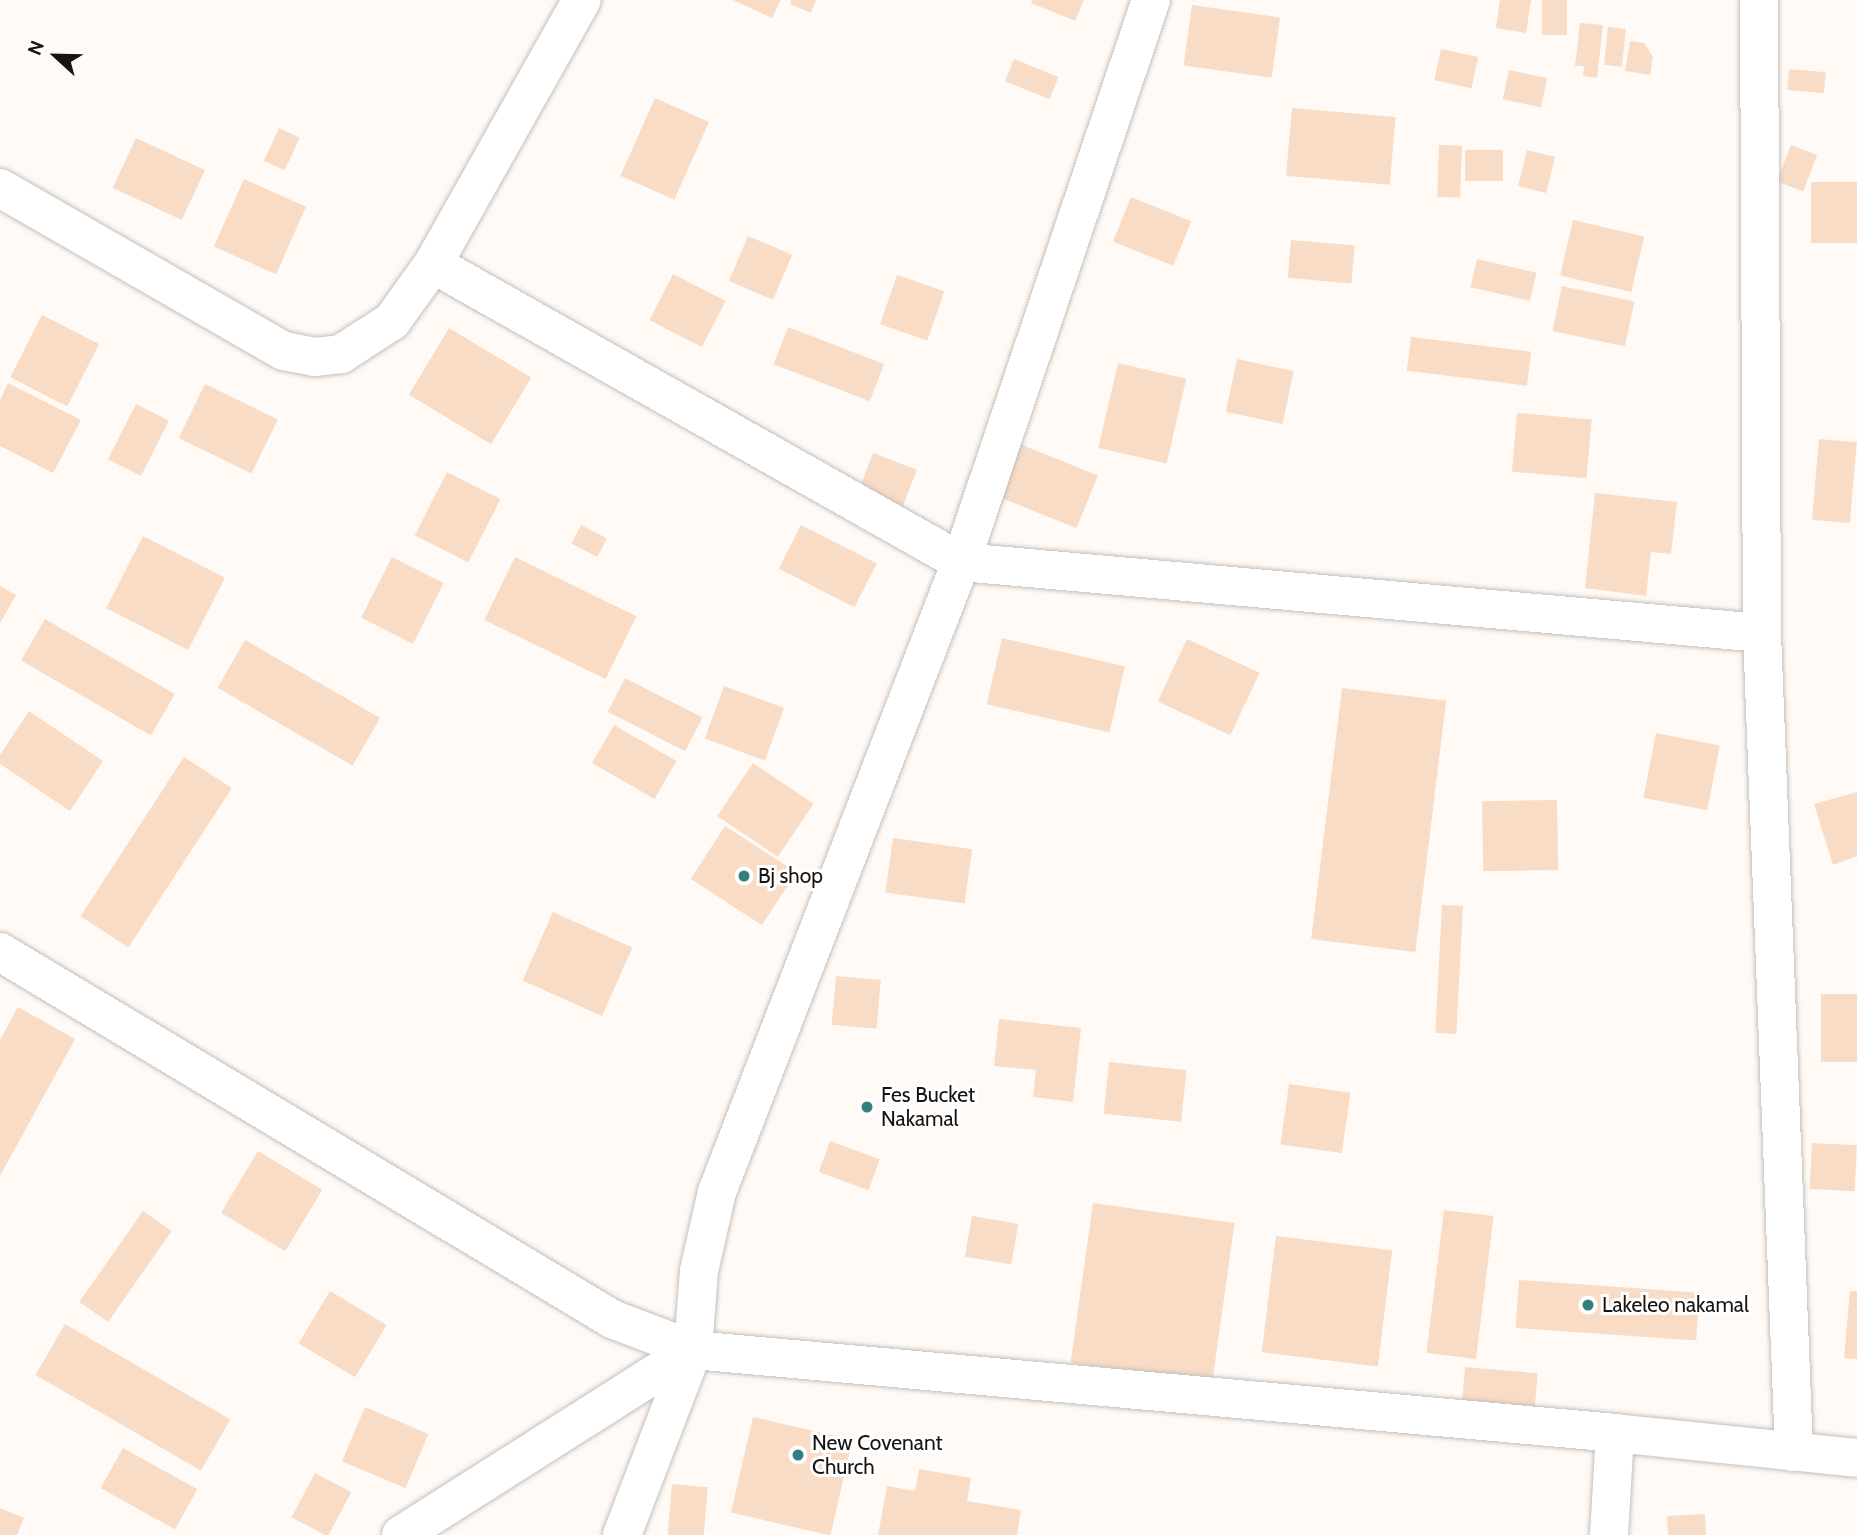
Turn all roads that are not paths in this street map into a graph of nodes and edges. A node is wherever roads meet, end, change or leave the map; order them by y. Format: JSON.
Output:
{"nodes":[{"id":1,"x":582,"y":0,"type":"edge"},
{"id":2,"x":1151,"y":0,"type":"edge"},
{"id":3,"x":1759,"y":0,"type":"edge"},
{"id":4,"x":0,"y":188,"type":"edge"},
{"id":5,"x":433,"y":264,"type":"junction"},
{"id":6,"x":961,"y":562,"type":"junction"},
{"id":7,"x":1762,"y":633,"type":"junction"},
{"id":8,"x":0,"y":952,"type":"edge"},
{"id":9,"x":692,"y":1350,"type":"junction"},
{"id":10,"x":1615,"y":1433,"type":"junction"},
{"id":11,"x":1794,"y":1452,"type":"junction"},
{"id":12,"x":1857,"y":1458,"type":"edge"},
{"id":13,"x":401,"y":1535,"type":"edge"},
{"id":14,"x":622,"y":1535,"type":"edge"},
{"id":15,"x":1609,"y":1535,"type":"edge"}],
"edges":[{"from":1,"to":5,"type":"street"},
{"from":2,"to":6,"type":"street"},
{"from":3,"to":7,"type":"street"},
{"from":4,"to":5,"type":"street"},
{"from":5,"to":6,"type":"street"},
{"from":6,"to":7,"type":"street"},
{"from":6,"to":9,"type":"street"},
{"from":7,"to":11,"type":"street"},
{"from":8,"to":9,"type":"street"},
{"from":9,"to":10,"type":"street"},
{"from":9,"to":13,"type":"street"},
{"from":9,"to":14,"type":"street"},
{"from":10,"to":11,"type":"street"},
{"from":10,"to":15,"type":"street"},
{"from":11,"to":12,"type":"street"}]}
